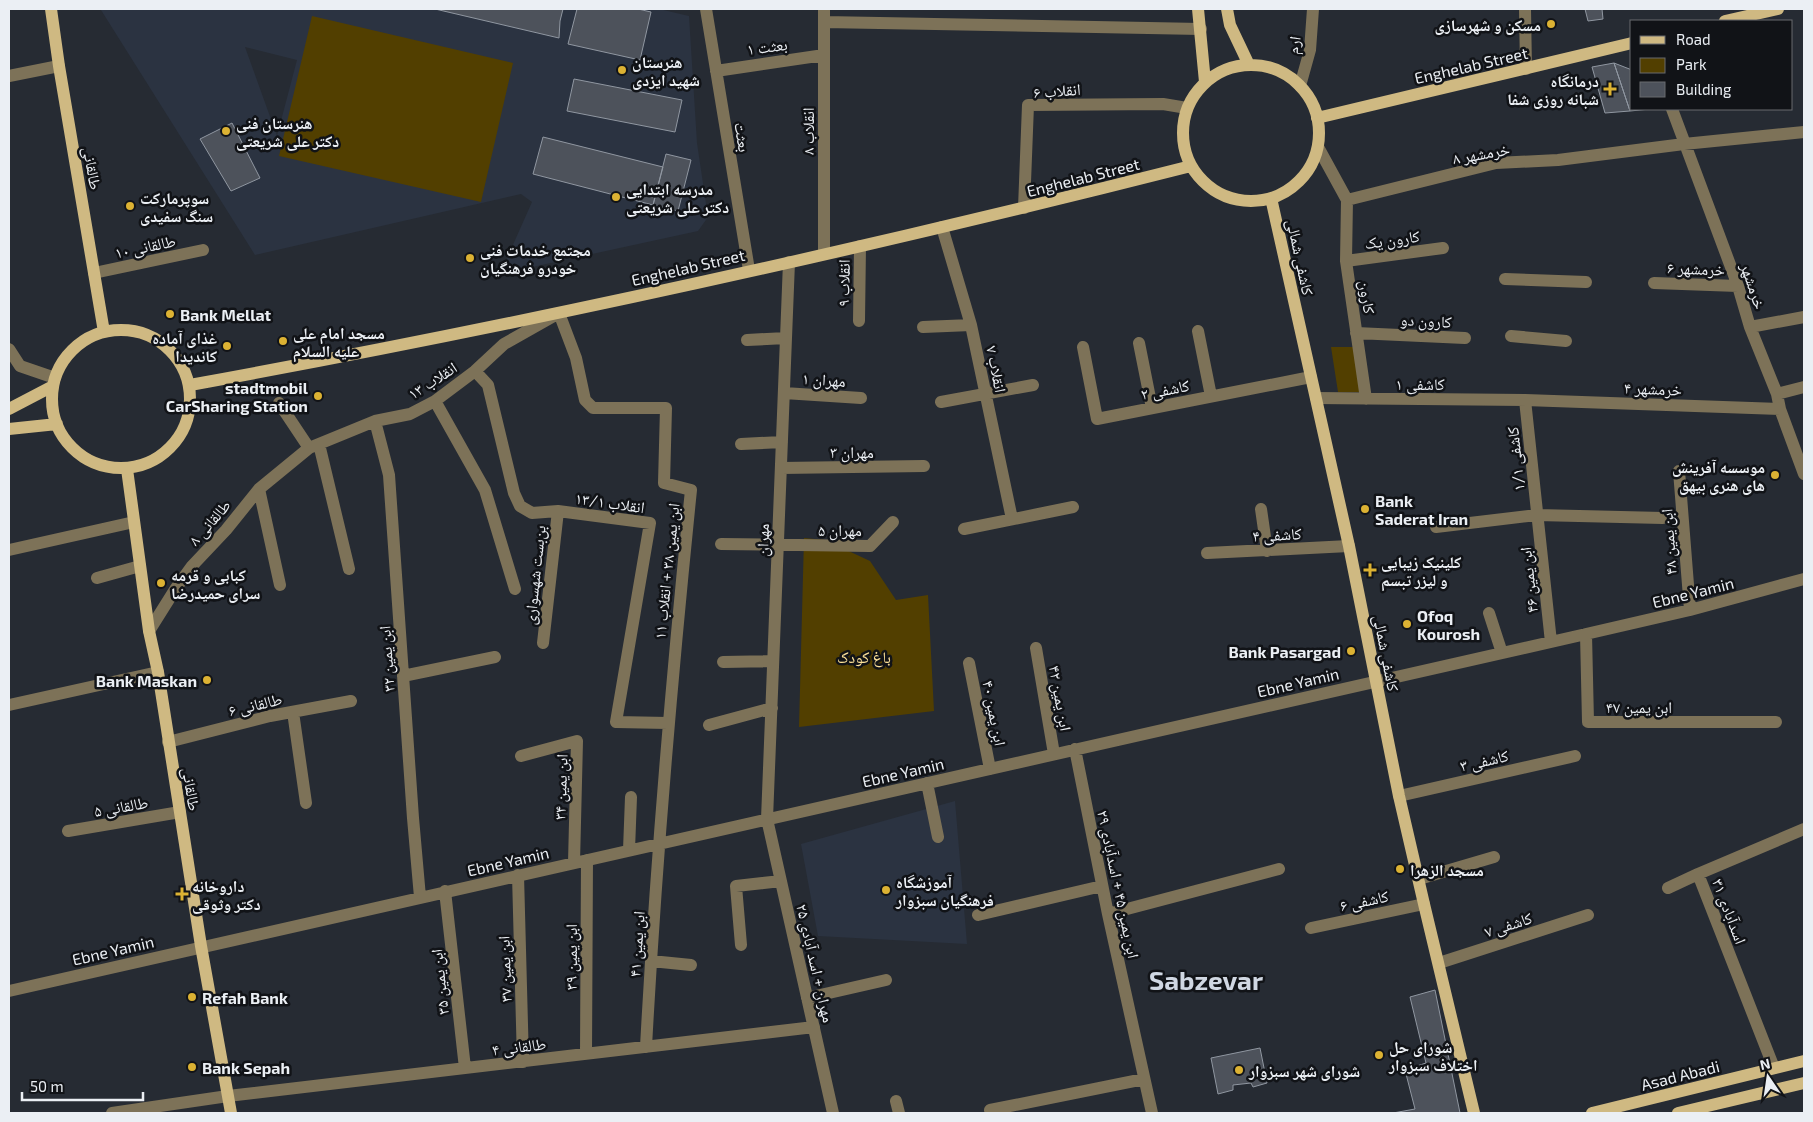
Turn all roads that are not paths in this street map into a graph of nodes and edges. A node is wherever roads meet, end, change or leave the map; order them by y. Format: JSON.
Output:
{"nodes":[{"id":1,"x":51,"y":9,"type":"edge"},
{"id":2,"x":706,"y":9,"type":"edge"},
{"id":3,"x":1198,"y":9,"type":"edge"},
{"id":4,"x":1227,"y":9,"type":"edge"},
{"id":5,"x":1313,"y":9,"type":"edge"},
{"id":6,"x":1525,"y":9,"type":"edge"},
{"id":7,"x":1778,"y":9,"type":"edge"},
{"id":8,"x":1744,"y":13,"type":"edge"},
{"id":9,"x":824,"y":15,"type":"edge"},
{"id":10,"x":1727,"y":20,"type":"edge"},
{"id":11,"x":1201,"y":29,"type":"junction"},
{"id":12,"x":1630,"y":43,"type":"edge"},
{"id":13,"x":824,"y":54,"type":"junction"},
{"id":14,"x":1249,"y":65,"type":"junction"},
{"id":15,"x":59,"y":66,"type":"junction"},
{"id":16,"x":1526,"y":68,"type":"junction"},
{"id":17,"x":716,"y":70,"type":"junction"},
{"id":18,"x":9,"y":76,"type":"edge"},
{"id":19,"x":1205,"y":82,"type":"junction"},
{"id":20,"x":1300,"y":86,"type":"junction"},
{"id":21,"x":1187,"y":108,"type":"junction"},
{"id":22,"x":1672,"y":110,"type":"edge"},
{"id":23,"x":1317,"y":118,"type":"junction"},
{"id":24,"x":1804,"y":132,"type":"edge"},
{"id":25,"x":1684,"y":144,"type":"junction"},
{"id":26,"x":1318,"y":147,"type":"junction"},
{"id":27,"x":1191,"y":166,"type":"junction"},
{"id":28,"x":1271,"y":198,"type":"junction"},
{"id":29,"x":1347,"y":200,"type":"junction"},
{"id":30,"x":1024,"y":208,"type":"junction"},
{"id":31,"x":942,"y":227,"type":"junction"},
{"id":32,"x":860,"y":246,"type":"junction"},
{"id":33,"x":1442,"y":248,"type":"dead end"},
{"id":34,"x":203,"y":250,"type":"dead end"},
{"id":35,"x":824,"y":254,"type":"junction"},
{"id":36,"x":1346,"y":261,"type":"junction"},
{"id":37,"x":789,"y":262,"type":"junction"},
{"id":38,"x":749,"y":270,"type":"junction"},
{"id":39,"x":94,"y":273,"type":"junction"},
{"id":40,"x":1505,"y":279,"type":"dead end"},
{"id":41,"x":1586,"y":282,"type":"dead end"},
{"id":42,"x":1654,"y":283,"type":"dead end"},
{"id":43,"x":1738,"y":286,"type":"junction"},
{"id":44,"x":560,"y":313,"type":"junction"},
{"id":45,"x":1804,"y":317,"type":"edge"},
{"id":46,"x":859,"y":322,"type":"dead end"},
{"id":47,"x":971,"y":325,"type":"junction"},
{"id":48,"x":923,"y":327,"type":"dead end"},
{"id":49,"x":1750,"y":327,"type":"junction"},
{"id":50,"x":1198,"y":331,"type":"dead end"},
{"id":51,"x":104,"y":332,"type":"junction"},
{"id":52,"x":1356,"y":333,"type":"junction"},
{"id":53,"x":1511,"y":336,"type":"dead end"},
{"id":54,"x":786,"y":338,"type":"junction"},
{"id":55,"x":1465,"y":338,"type":"dead end"},
{"id":56,"x":747,"y":340,"type":"dead end"},
{"id":57,"x":1566,"y":341,"type":"dead end"},
{"id":58,"x":1139,"y":343,"type":"dead end"},
{"id":59,"x":1083,"y":347,"type":"dead end"},
{"id":60,"x":9,"y":349,"type":"edge"},
{"id":61,"x":475,"y":371,"type":"junction"},
{"id":62,"x":1311,"y":377,"type":"junction"},
{"id":63,"x":54,"y":382,"type":"junction"},
{"id":64,"x":190,"y":385,"type":"junction"},
{"id":65,"x":1032,"y":385,"type":"dead end"},
{"id":66,"x":1804,"y":387,"type":"edge"},
{"id":67,"x":784,"y":392,"type":"junction"},
{"id":68,"x":985,"y":394,"type":"junction"},
{"id":69,"x":1777,"y":394,"type":"junction"},
{"id":70,"x":1210,"y":396,"type":"junction"},
{"id":71,"x":861,"y":398,"type":"dead end"},
{"id":72,"x":1316,"y":398,"type":"junction"},
{"id":73,"x":1366,"y":399,"type":"junction"},
{"id":74,"x":1525,"y":400,"type":"junction"},
{"id":75,"x":436,"y":401,"type":"junction"},
{"id":76,"x":279,"y":402,"type":"dead end"},
{"id":77,"x":941,"y":402,"type":"dead end"},
{"id":78,"x":1152,"y":408,"type":"junction"},
{"id":79,"x":9,"y":409,"type":"edge"},
{"id":80,"x":1780,"y":409,"type":"junction"},
{"id":81,"x":375,"y":421,"type":"junction"},
{"id":82,"x":57,"y":424,"type":"junction"},
{"id":83,"x":9,"y":429,"type":"edge"},
{"id":84,"x":782,"y":442,"type":"junction"},
{"id":85,"x":741,"y":444,"type":"dead end"},
{"id":86,"x":314,"y":446,"type":"junction"},
{"id":87,"x":924,"y":466,"type":"dead end"},
{"id":88,"x":127,"y":468,"type":"junction"},
{"id":89,"x":781,"y":468,"type":"junction"},
{"id":90,"x":1679,"y":471,"type":"dead end"},
{"id":91,"x":1804,"y":474,"type":"edge"},
{"id":92,"x":259,"y":488,"type":"junction"},
{"id":93,"x":1073,"y":507,"type":"dead end"},
{"id":94,"x":1261,"y":510,"type":"dead end"},
{"id":95,"x":558,"y":511,"type":"junction"},
{"id":96,"x":1538,"y":515,"type":"junction"},
{"id":97,"x":1663,"y":518,"type":"dead end"},
{"id":98,"x":1012,"y":519,"type":"junction"},
{"id":99,"x":134,"y":522,"type":"junction"},
{"id":100,"x":893,"y":522,"type":"dead end"},
{"id":101,"x":1436,"y":527,"type":"dead end"},
{"id":102,"x":964,"y":529,"type":"dead end"},
{"id":103,"x":721,"y":544,"type":"dead end"},
{"id":104,"x":778,"y":545,"type":"junction"},
{"id":105,"x":1349,"y":546,"type":"junction"},
{"id":106,"x":9,"y":550,"type":"edge"},
{"id":107,"x":1267,"y":551,"type":"junction"},
{"id":108,"x":1207,"y":553,"type":"dead end"},
{"id":109,"x":140,"y":566,"type":"junction"},
{"id":110,"x":349,"y":569,"type":"dead end"},
{"id":111,"x":97,"y":578,"type":"dead end"},
{"id":112,"x":1804,"y":580,"type":"edge"},
{"id":113,"x":280,"y":585,"type":"dead end"},
{"id":114,"x":515,"y":589,"type":"dead end"},
{"id":115,"x":1690,"y":610,"type":"junction"},
{"id":116,"x":1489,"y":613,"type":"dead end"},
{"id":117,"x":150,"y":631,"type":"junction"},
{"id":118,"x":1586,"y":634,"type":"junction"},
{"id":119,"x":1551,"y":642,"type":"junction"},
{"id":120,"x":544,"y":643,"type":"dead end"},
{"id":121,"x":1036,"y":648,"type":"dead end"},
{"id":122,"x":1502,"y":653,"type":"junction"},
{"id":123,"x":495,"y":657,"type":"dead end"},
{"id":124,"x":773,"y":661,"type":"junction"},
{"id":125,"x":723,"y":662,"type":"dead end"},
{"id":126,"x":969,"y":663,"type":"dead end"},
{"id":127,"x":158,"y":672,"type":"junction"},
{"id":128,"x":403,"y":676,"type":"junction"},
{"id":129,"x":1376,"y":681,"type":"junction"},
{"id":130,"x":351,"y":701,"type":"dead end"},
{"id":131,"x":9,"y":705,"type":"edge"},
{"id":132,"x":772,"y":708,"type":"junction"},
{"id":133,"x":293,"y":712,"type":"junction"},
{"id":134,"x":1776,"y":722,"type":"dead end"},
{"id":135,"x":668,"y":724,"type":"junction"},
{"id":136,"x":709,"y":725,"type":"dead end"},
{"id":137,"x":168,"y":742,"type":"junction"},
{"id":138,"x":1075,"y":749,"type":"junction"},
{"id":139,"x":1054,"y":754,"type":"junction"},
{"id":140,"x":521,"y":756,"type":"dead end"},
{"id":141,"x":1575,"y":756,"type":"dead end"},
{"id":142,"x":990,"y":769,"type":"junction"},
{"id":143,"x":927,"y":783,"type":"junction"},
{"id":144,"x":1399,"y":796,"type":"junction"},
{"id":145,"x":631,"y":797,"type":"dead end"},
{"id":146,"x":306,"y":804,"type":"dead end"},
{"id":147,"x":180,"y":812,"type":"junction"},
{"id":148,"x":767,"y":819,"type":"junction"},
{"id":149,"x":1804,"y":829,"type":"edge"},
{"id":150,"x":68,"y":831,"type":"dead end"},
{"id":151,"x":938,"y":837,"type":"dead end"},
{"id":152,"x":659,"y":844,"type":"junction"},
{"id":153,"x":629,"y":850,"type":"junction"},
{"id":154,"x":1494,"y":857,"type":"dead end"},
{"id":155,"x":587,"y":860,"type":"junction"},
{"id":156,"x":574,"y":862,"type":"junction"},
{"id":157,"x":1279,"y":869,"type":"dead end"},
{"id":158,"x":1698,"y":874,"type":"junction"},
{"id":159,"x":518,"y":875,"type":"junction"},
{"id":160,"x":1419,"y":879,"type":"junction"},
{"id":161,"x":781,"y":881,"type":"junction"},
{"id":162,"x":1102,"y":886,"type":"junction"},
{"id":163,"x":1668,"y":888,"type":"dead end"},
{"id":164,"x":445,"y":891,"type":"junction"},
{"id":165,"x":420,"y":897,"type":"junction"},
{"id":166,"x":1424,"y":904,"type":"junction"},
{"id":167,"x":1108,"y":914,"type":"junction"},
{"id":168,"x":1588,"y":915,"type":"dead end"},
{"id":169,"x":978,"y":916,"type":"dead end"},
{"id":170,"x":1311,"y":928,"type":"dead end"},
{"id":171,"x":741,"y":945,"type":"dead end"},
{"id":172,"x":201,"y":946,"type":"junction"},
{"id":173,"x":651,"y":961,"type":"junction"},
{"id":174,"x":1439,"y":963,"type":"junction"},
{"id":175,"x":691,"y":966,"type":"dead end"},
{"id":176,"x":886,"y":980,"type":"dead end"},
{"id":177,"x":9,"y":991,"type":"edge"},
{"id":178,"x":807,"y":998,"type":"junction"},
{"id":179,"x":814,"y":1027,"type":"junction"},
{"id":180,"x":646,"y":1047,"type":"junction"},
{"id":181,"x":586,"y":1054,"type":"junction"},
{"id":182,"x":1804,"y":1061,"type":"edge"},
{"id":183,"x":523,"y":1062,"type":"junction"},
{"id":184,"x":465,"y":1068,"type":"junction"},
{"id":185,"x":1774,"y":1068,"type":"junction"},
{"id":186,"x":1144,"y":1080,"type":"junction"},
{"id":187,"x":1804,"y":1083,"type":"edge"},
{"id":188,"x":228,"y":1096,"type":"junction"},
{"id":189,"x":1706,"y":1109,"type":"edge"},
{"id":190,"x":990,"y":1110,"type":"dead end"},
{"id":191,"x":112,"y":1113,"type":"edge"},
{"id":192,"x":231,"y":1113,"type":"edge"},
{"id":193,"x":833,"y":1113,"type":"edge"},
{"id":194,"x":1152,"y":1113,"type":"edge"},
{"id":195,"x":1474,"y":1113,"type":"edge"},
{"id":196,"x":1592,"y":1113,"type":"edge"},
{"id":197,"x":1678,"y":1113,"type":"edge"}],
"edges":[{"from":1,"to":15,"type":"main road","name":"طالقانی"},
{"from":2,"to":17,"type":"street","name":"بعثت"},
{"from":3,"to":11,"type":"main road"},
{"from":4,"to":14,"type":"main road"},
{"from":5,"to":20,"type":"street","name":"ارم"},
{"from":6,"to":16,"type":"street"},
{"from":7,"to":8,"type":"main road"},
{"from":8,"to":10,"type":"main road"},
{"from":9,"to":11,"type":"street"},
{"from":9,"to":13,"type":"street","name":"انقلاب ۸"},
{"from":11,"to":19,"type":"main road"},
{"from":12,"to":16,"type":"main road","name":"Enghelab Street"},
{"from":13,"to":17,"type":"street","name":"بعثت ۱"},
{"from":13,"to":35,"type":"street","name":"انقلاب ۸"},
{"from":14,"to":19,"type":"main road"},
{"from":14,"to":20,"type":"main road"},
{"from":15,"to":18,"type":"street"},
{"from":15,"to":39,"type":"main road","name":"طالقانی"},
{"from":16,"to":23,"type":"main road","name":"Enghelab Street"},
{"from":17,"to":38,"type":"street","name":"بعثت"},
{"from":19,"to":21,"type":"main road"},
{"from":20,"to":23,"type":"main road"},
{"from":21,"to":27,"type":"main road"},
{"from":21,"to":30,"type":"street","name":"انقلاب ۶"},
{"from":22,"to":25,"type":"street","name":"خرمشهر"},
{"from":23,"to":26,"type":"main road"},
{"from":24,"to":25,"type":"street","name":"خرمشهر ۸"},
{"from":25,"to":29,"type":"street","name":"خرمشهر ۸"},
{"from":25,"to":43,"type":"street","name":"خرمشهر"},
{"from":26,"to":28,"type":"main road"},
{"from":26,"to":29,"type":"street"},
{"from":27,"to":28,"type":"main road"},
{"from":27,"to":30,"type":"main road","name":"Enghelab Street"},
{"from":28,"to":62,"type":"main road","name":"کاشفی شمالی"},
{"from":29,"to":36,"type":"street","name":"کارون"},
{"from":30,"to":31,"type":"main road","name":"Enghelab Street"},
{"from":31,"to":32,"type":"main road","name":"Enghelab Street"},
{"from":31,"to":47,"type":"street","name":"انقلاب ۷"},
{"from":32,"to":35,"type":"main road","name":"Enghelab Street"},
{"from":32,"to":46,"type":"street","name":"انقلاب ۹"},
{"from":33,"to":36,"type":"street","name":"کارون یک"},
{"from":34,"to":39,"type":"street","name":"طالقانی ۱۰"},
{"from":35,"to":37,"type":"main road","name":"Enghelab Street"},
{"from":36,"to":52,"type":"street","name":"کارون"},
{"from":37,"to":38,"type":"main road","name":"Enghelab Street"},
{"from":37,"to":54,"type":"street","name":"مهران"},
{"from":38,"to":44,"type":"main road","name":"Enghelab Street"},
{"from":39,"to":51,"type":"main road","name":"طالقانی"},
{"from":40,"to":41,"type":"street"},
{"from":42,"to":43,"type":"street","name":"خرمشهر ۶"},
{"from":43,"to":49,"type":"street","name":"خرمشهر"},
{"from":44,"to":61,"type":"street","name":"انقلاب ۱۳"},
{"from":44,"to":64,"type":"main road","name":"Enghelab Street"},
{"from":44,"to":135,"type":"street","name":"ابن یمین ۳۸ + انقلاب ۱۱"},
{"from":45,"to":49,"type":"street"},
{"from":47,"to":48,"type":"street"},
{"from":47,"to":68,"type":"street","name":"انقلاب ۷"},
{"from":49,"to":69,"type":"street","name":"خرمشهر"},
{"from":50,"to":70,"type":"street"},
{"from":51,"to":63,"type":"main road"},
{"from":51,"to":64,"type":"main road"},
{"from":52,"to":55,"type":"street","name":"کارون دو"},
{"from":52,"to":73,"type":"street","name":"کارون"},
{"from":53,"to":57,"type":"street"},
{"from":54,"to":56,"type":"street"},
{"from":54,"to":67,"type":"street","name":"مهران"},
{"from":58,"to":78,"type":"street"},
{"from":59,"to":78,"type":"street","name":"کاشفی ۲"},
{"from":60,"to":63,"type":"street"},
{"from":61,"to":75,"type":"street","name":"انقلاب ۱۳"},
{"from":61,"to":95,"type":"street","name":"انقلاب ۱۳/۱"},
{"from":62,"to":70,"type":"street","name":"کاشفی ۲"},
{"from":62,"to":72,"type":"main road","name":"کاشفی شمالی"},
{"from":63,"to":79,"type":"main road"},
{"from":63,"to":82,"type":"main road"},
{"from":64,"to":88,"type":"main road"},
{"from":65,"to":68,"type":"street"},
{"from":66,"to":69,"type":"street"},
{"from":67,"to":71,"type":"street","name":"مهران ۱"},
{"from":67,"to":84,"type":"street","name":"مهران"},
{"from":68,"to":77,"type":"street"},
{"from":68,"to":98,"type":"street","name":"انقلاب ۷"},
{"from":69,"to":80,"type":"street","name":"خرمشهر"},
{"from":70,"to":78,"type":"street","name":"کاشفی ۲"},
{"from":72,"to":73,"type":"street","name":"کاشفی ۱"},
{"from":72,"to":105,"type":"main road","name":"کاشفی شمالی"},
{"from":73,"to":74,"type":"street","name":"کاشفی ۱"},
{"from":74,"to":80,"type":"street","name":"خرمشهر ۴"},
{"from":74,"to":96,"type":"street","name":"کاشفی ۱/۱"},
{"from":75,"to":81,"type":"street","name":"انقلاب ۱۳"},
{"from":75,"to":114,"type":"street"},
{"from":76,"to":86,"type":"street"},
{"from":80,"to":91,"type":"street","name":"خرمشهر"},
{"from":81,"to":86,"type":"street","name":"انقلاب ۱۳"},
{"from":81,"to":128,"type":"street","name":"ابن یمین ۳۲"},
{"from":82,"to":83,"type":"main road"},
{"from":82,"to":88,"type":"main road"},
{"from":84,"to":85,"type":"street"},
{"from":84,"to":89,"type":"street","name":"مهران"},
{"from":86,"to":92,"type":"street","name":"طالقانی ۸"},
{"from":86,"to":110,"type":"street"},
{"from":87,"to":89,"type":"street","name":"مهران ۳"},
{"from":88,"to":99,"type":"main road","name":"طالقانی"},
{"from":89,"to":104,"type":"street","name":"مهران"},
{"from":90,"to":115,"type":"street","name":"ابن یمین ۴۸"},
{"from":92,"to":113,"type":"street"},
{"from":92,"to":117,"type":"street","name":"طالقانی ۸"},
{"from":93,"to":98,"type":"street"},
{"from":94,"to":107,"type":"street"},
{"from":95,"to":120,"type":"street","name":"بن‌بست شهسواری"},
{"from":95,"to":135,"type":"street","name":"انقلاب ۱۳/۱"},
{"from":96,"to":97,"type":"street"},
{"from":96,"to":101,"type":"street"},
{"from":96,"to":119,"type":"street","name":"ابن یمین ۴۶"},
{"from":98,"to":102,"type":"street"},
{"from":99,"to":106,"type":"street"},
{"from":99,"to":109,"type":"main road","name":"طالقانی"},
{"from":100,"to":104,"type":"street","name":"مهران ۵"},
{"from":103,"to":104,"type":"street","name":"مهران ۵"},
{"from":104,"to":124,"type":"street","name":"مهران"},
{"from":105,"to":107,"type":"street","name":"کاشفی ۴"},
{"from":105,"to":129,"type":"main road","name":"کاشفی شمالی"},
{"from":107,"to":108,"type":"street","name":"کاشفی ۴"},
{"from":109,"to":111,"type":"street"},
{"from":109,"to":117,"type":"main road","name":"طالقانی"},
{"from":112,"to":115,"type":"street","name":"Ebne Yamin"},
{"from":115,"to":118,"type":"street","name":"Ebne Yamin"},
{"from":116,"to":122,"type":"street"},
{"from":117,"to":127,"type":"main road","name":"طالقانی"},
{"from":118,"to":119,"type":"street","name":"Ebne Yamin"},
{"from":118,"to":134,"type":"street","name":"ابن یمین ۴۷"},
{"from":119,"to":122,"type":"street","name":"Ebne Yamin"},
{"from":121,"to":139,"type":"street","name":"ابن یمین ۴۲"},
{"from":122,"to":129,"type":"street","name":"Ebne Yamin"},
{"from":123,"to":128,"type":"street"},
{"from":124,"to":125,"type":"street"},
{"from":124,"to":132,"type":"street","name":"مهران"},
{"from":126,"to":142,"type":"street","name":"ابن یمین ۴۰"},
{"from":127,"to":131,"type":"street"},
{"from":127,"to":137,"type":"main road","name":"طالقانی"},
{"from":128,"to":165,"type":"street","name":"ابن یمین ۳۲"},
{"from":129,"to":138,"type":"street","name":"Ebne Yamin"},
{"from":129,"to":144,"type":"main road","name":"کاشفی شمالی"},
{"from":130,"to":133,"type":"street","name":"طالقانی ۶"},
{"from":132,"to":136,"type":"street"},
{"from":132,"to":148,"type":"street","name":"مهران"},
{"from":133,"to":137,"type":"street","name":"طالقانی ۶"},
{"from":133,"to":146,"type":"street"},
{"from":135,"to":152,"type":"street","name":"ابن یمین ۳۸ + انقلاب ۱۱"},
{"from":137,"to":147,"type":"main road","name":"طالقانی"},
{"from":138,"to":139,"type":"street","name":"Ebne Yamin"},
{"from":138,"to":162,"type":"street","name":"ابن یمین ۴۵ + اسدآبادی ۲۹"},
{"from":139,"to":142,"type":"street","name":"Ebne Yamin"},
{"from":140,"to":156,"type":"street","name":"ابن یمین ۳۴"},
{"from":141,"to":144,"type":"street","name":"کاشفی ۳"},
{"from":142,"to":143,"type":"street","name":"Ebne Yamin"},
{"from":143,"to":148,"type":"street","name":"Ebne Yamin"},
{"from":143,"to":151,"type":"street"},
{"from":144,"to":160,"type":"main road","name":"کاشفی شمالی"},
{"from":145,"to":153,"type":"street"},
{"from":147,"to":150,"type":"street","name":"طالقانی ۵"},
{"from":147,"to":172,"type":"main road","name":"طالقانی"},
{"from":148,"to":152,"type":"street","name":"Ebne Yamin"},
{"from":148,"to":161,"type":"street","name":"مهران + اسد آبادی ۲۵"},
{"from":149,"to":158,"type":"street","name":"اسدآبادی ۳۱"},
{"from":152,"to":153,"type":"street","name":"Ebne Yamin"},
{"from":152,"to":173,"type":"street","name":"ابن یمین ۴۱"},
{"from":153,"to":155,"type":"street","name":"Ebne Yamin"},
{"from":154,"to":160,"type":"street"},
{"from":155,"to":156,"type":"street","name":"Ebne Yamin"},
{"from":155,"to":181,"type":"street","name":"ابن یمین ۳۹"},
{"from":156,"to":159,"type":"street","name":"Ebne Yamin"},
{"from":157,"to":167,"type":"street"},
{"from":158,"to":163,"type":"street"},
{"from":158,"to":185,"type":"street","name":"اسدآبادی ۳۱"},
{"from":159,"to":164,"type":"street","name":"Ebne Yamin"},
{"from":159,"to":183,"type":"street","name":"ابن یمین ۳۷"},
{"from":160,"to":166,"type":"main road","name":"کاشفی شمالی"},
{"from":161,"to":171,"type":"street"},
{"from":161,"to":178,"type":"street","name":"مهران + اسد آبادی ۲۵"},
{"from":162,"to":167,"type":"street","name":"ابن یمین ۴۵ + اسدآبادی ۲۹"},
{"from":162,"to":169,"type":"street"},
{"from":164,"to":165,"type":"street","name":"Ebne Yamin"},
{"from":164,"to":184,"type":"street","name":"ابن یمین ۳۵"},
{"from":165,"to":172,"type":"street","name":"Ebne Yamin"},
{"from":166,"to":170,"type":"street","name":"کاشفی ۶"},
{"from":166,"to":174,"type":"main road","name":"کاشفی شمالی"},
{"from":167,"to":186,"type":"street","name":"ابن یمین ۴۵ + اسدآبادی ۲۹"},
{"from":168,"to":174,"type":"street","name":"کاشفی ۷"},
{"from":172,"to":177,"type":"street","name":"Ebne Yamin"},
{"from":172,"to":188,"type":"main road","name":"طالقانی"},
{"from":173,"to":175,"type":"street"},
{"from":173,"to":180,"type":"street","name":"ابن یمین ۴۱"},
{"from":174,"to":195,"type":"main road","name":"کاشفی شمالی"},
{"from":176,"to":178,"type":"street"},
{"from":178,"to":179,"type":"street","name":"مهران + اسد آبادی ۲۵"},
{"from":179,"to":180,"type":"street","name":"طالقانی ۴"},
{"from":179,"to":193,"type":"street","name":"مهران + اسد آبادی ۲۵"},
{"from":180,"to":181,"type":"street","name":"طالقانی ۴"},
{"from":181,"to":183,"type":"street","name":"طالقانی ۴"},
{"from":182,"to":185,"type":"main road","name":"Asad Abadi"},
{"from":183,"to":184,"type":"street","name":"طالقانی ۴"},
{"from":184,"to":188,"type":"street","name":"طالقانی ۴"},
{"from":185,"to":196,"type":"main road","name":"Asad Abadi"},
{"from":186,"to":190,"type":"street"},
{"from":186,"to":194,"type":"street","name":"ابن یمین ۴۵ + اسدآبادی ۲۹"},
{"from":187,"to":189,"type":"main road"},
{"from":188,"to":191,"type":"street","name":"طالقانی ۴"},
{"from":188,"to":192,"type":"main road","name":"طالقانی"},
{"from":189,"to":197,"type":"main road"}]}
